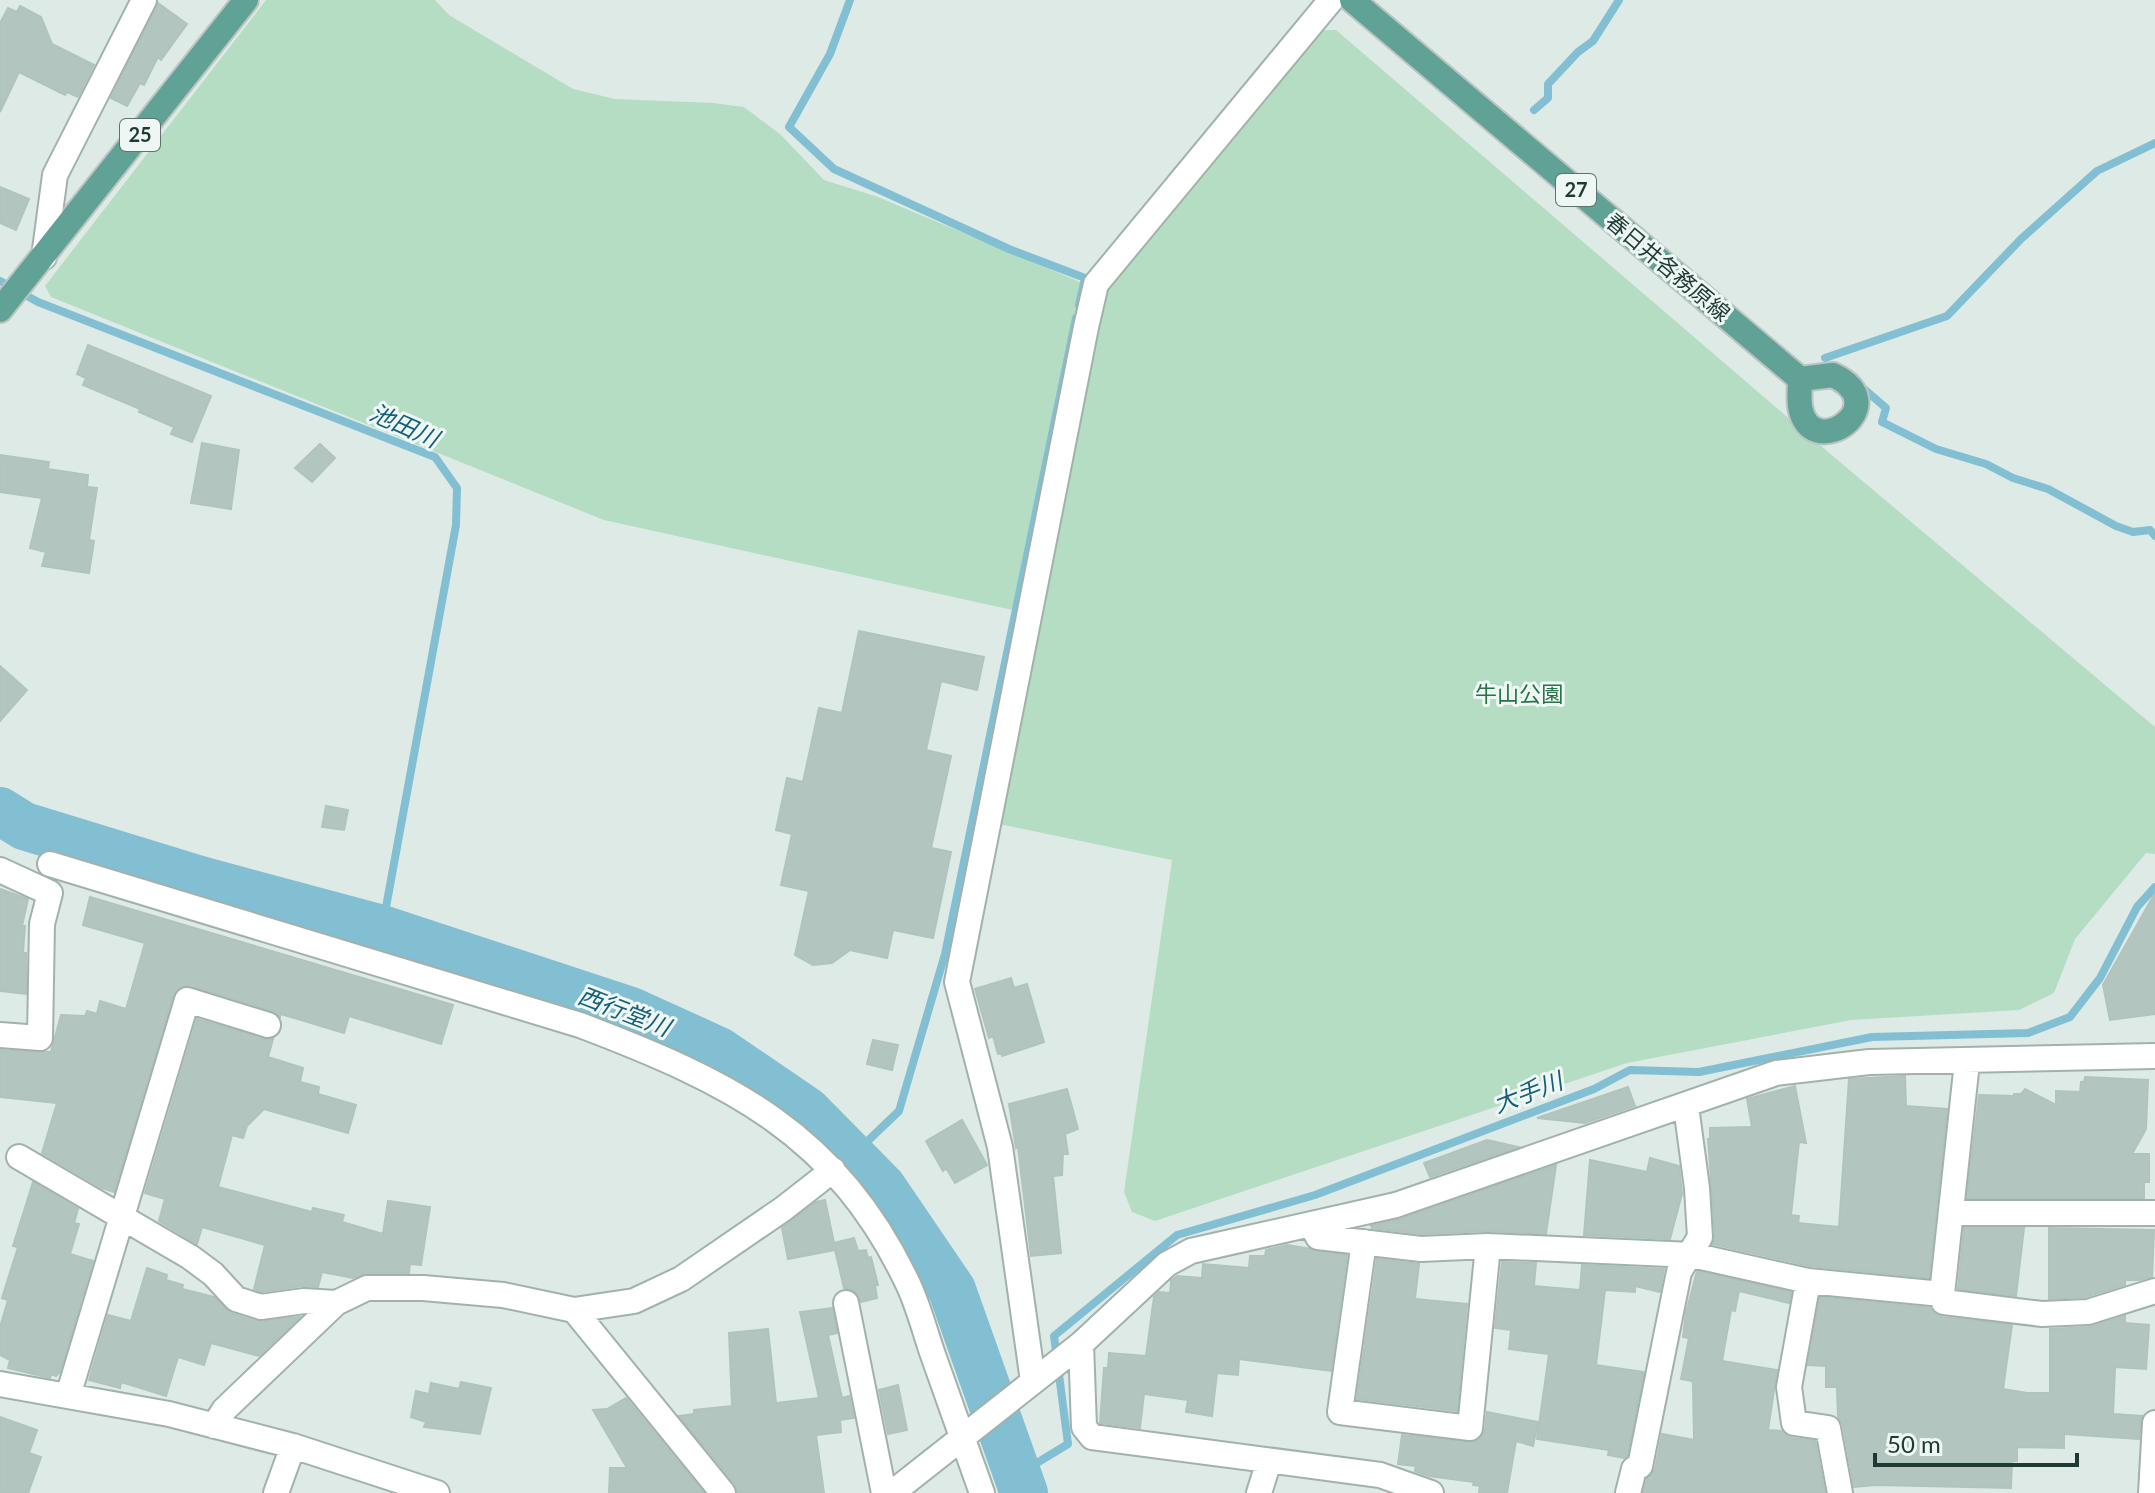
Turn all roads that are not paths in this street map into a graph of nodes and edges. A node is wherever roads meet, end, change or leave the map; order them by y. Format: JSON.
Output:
{"nodes":[{"id":1,"x":144,"y":0,"type":"edge"},
{"id":2,"x":246,"y":0,"type":"edge"},
{"id":3,"x":1331,"y":0,"type":"edge"},
{"id":4,"x":1352,"y":0,"type":"edge"},
{"id":5,"x":39,"y":264,"type":"junction"},
{"id":6,"x":7,"y":302,"type":"edge"},
{"id":7,"x":1800,"y":379,"type":"dead end"},
{"id":8,"x":50,"y":864,"type":"dead end"},
{"id":9,"x":0,"y":870,"type":"edge"},
{"id":10,"x":268,"y":1025,"type":"dead end"},
{"id":11,"x":0,"y":1035,"type":"edge"},
{"id":12,"x":2155,"y":1056,"type":"edge"},
{"id":13,"x":1967,"y":1062,"type":"junction"},
{"id":14,"x":1686,"y":1106,"type":"junction"},
{"id":15,"x":19,"y":1157,"type":"dead end"},
{"id":16,"x":833,"y":1170,"type":"junction"},
{"id":17,"x":1951,"y":1213,"type":"junction"},
{"id":18,"x":2155,"y":1213,"type":"edge"},
{"id":19,"x":122,"y":1216,"type":"junction"},
{"id":20,"x":1311,"y":1224,"type":"junction"},
{"id":21,"x":1364,"y":1242,"type":"junction"},
{"id":22,"x":1488,"y":1246,"type":"junction"},
{"id":23,"x":1692,"y":1255,"type":"junction"},
{"id":24,"x":1808,"y":1281,"type":"junction"},
{"id":25,"x":2155,"y":1291,"type":"edge"},
{"id":26,"x":1942,"y":1294,"type":"junction"},
{"id":27,"x":336,"y":1303,"type":"junction"},
{"id":28,"x":846,"y":1303,"type":"dead end"},
{"id":29,"x":574,"y":1310,"type":"junction"},
{"id":30,"x":1081,"y":1344,"type":"junction"},
{"id":31,"x":1033,"y":1381,"type":"junction"},
{"id":32,"x":0,"y":1384,"type":"edge"},
{"id":33,"x":68,"y":1396,"type":"junction"},
{"id":34,"x":2155,"y":1423,"type":"edge"},
{"id":35,"x":214,"y":1426,"type":"junction"},
{"id":36,"x":963,"y":1439,"type":"junction"},
{"id":37,"x":293,"y":1446,"type":"junction"},
{"id":38,"x":1269,"y":1461,"type":"junction"},
{"id":39,"x":276,"y":1493,"type":"edge"},
{"id":40,"x":437,"y":1493,"type":"edge"},
{"id":41,"x":723,"y":1493,"type":"edge"},
{"id":42,"x":884,"y":1493,"type":"edge"},
{"id":43,"x":892,"y":1493,"type":"edge"},
{"id":44,"x":982,"y":1493,"type":"edge"},
{"id":45,"x":1259,"y":1493,"type":"edge"},
{"id":46,"x":1431,"y":1493,"type":"edge"},
{"id":47,"x":1628,"y":1493,"type":"edge"},
{"id":48,"x":1840,"y":1493,"type":"edge"},
{"id":49,"x":2151,"y":1493,"type":"edge"}],
"edges":[{"from":1,"to":5,"type":"street"},
{"from":2,"to":5,"type":"main road","number":"25"},
{"from":3,"to":31,"type":"street"},
{"from":4,"to":7,"type":"main road","name":"春日井各務原線","number":"27"},
{"from":5,"to":6,"type":"main road","number":"25"},
{"from":8,"to":16,"type":"street"},
{"from":9,"to":11,"type":"street"},
{"from":10,"to":19,"type":"street"},
{"from":12,"to":13,"type":"street"},
{"from":13,"to":14,"type":"street"},
{"from":13,"to":17,"type":"street"},
{"from":14,"to":20,"type":"street"},
{"from":14,"to":23,"type":"street"},
{"from":15,"to":19,"type":"street"},
{"from":16,"to":29,"type":"street"},
{"from":16,"to":36,"type":"street"},
{"from":17,"to":18,"type":"street"},
{"from":17,"to":26,"type":"street"},
{"from":19,"to":27,"type":"street"},
{"from":19,"to":33,"type":"street"},
{"from":20,"to":21,"type":"street"},
{"from":20,"to":30,"type":"street"},
{"from":21,"to":22,"type":"street"},
{"from":21,"to":22,"type":"street"},
{"from":22,"to":23,"type":"street"},
{"from":23,"to":24,"type":"street"},
{"from":23,"to":47,"type":"street"},
{"from":24,"to":26,"type":"street"},
{"from":24,"to":48,"type":"street"},
{"from":25,"to":26,"type":"street"},
{"from":27,"to":29,"type":"street"},
{"from":27,"to":35,"type":"street"},
{"from":28,"to":42,"type":"street"},
{"from":29,"to":41,"type":"street"},
{"from":30,"to":31,"type":"street"},
{"from":30,"to":38,"type":"street"},
{"from":31,"to":36,"type":"street"},
{"from":32,"to":33,"type":"street"},
{"from":33,"to":35,"type":"street"},
{"from":34,"to":49,"type":"street"},
{"from":35,"to":37,"type":"street"},
{"from":36,"to":43,"type":"street"},
{"from":36,"to":44,"type":"street"},
{"from":37,"to":39,"type":"street"},
{"from":37,"to":40,"type":"street"},
{"from":38,"to":45,"type":"street"},
{"from":38,"to":46,"type":"street"}]}
